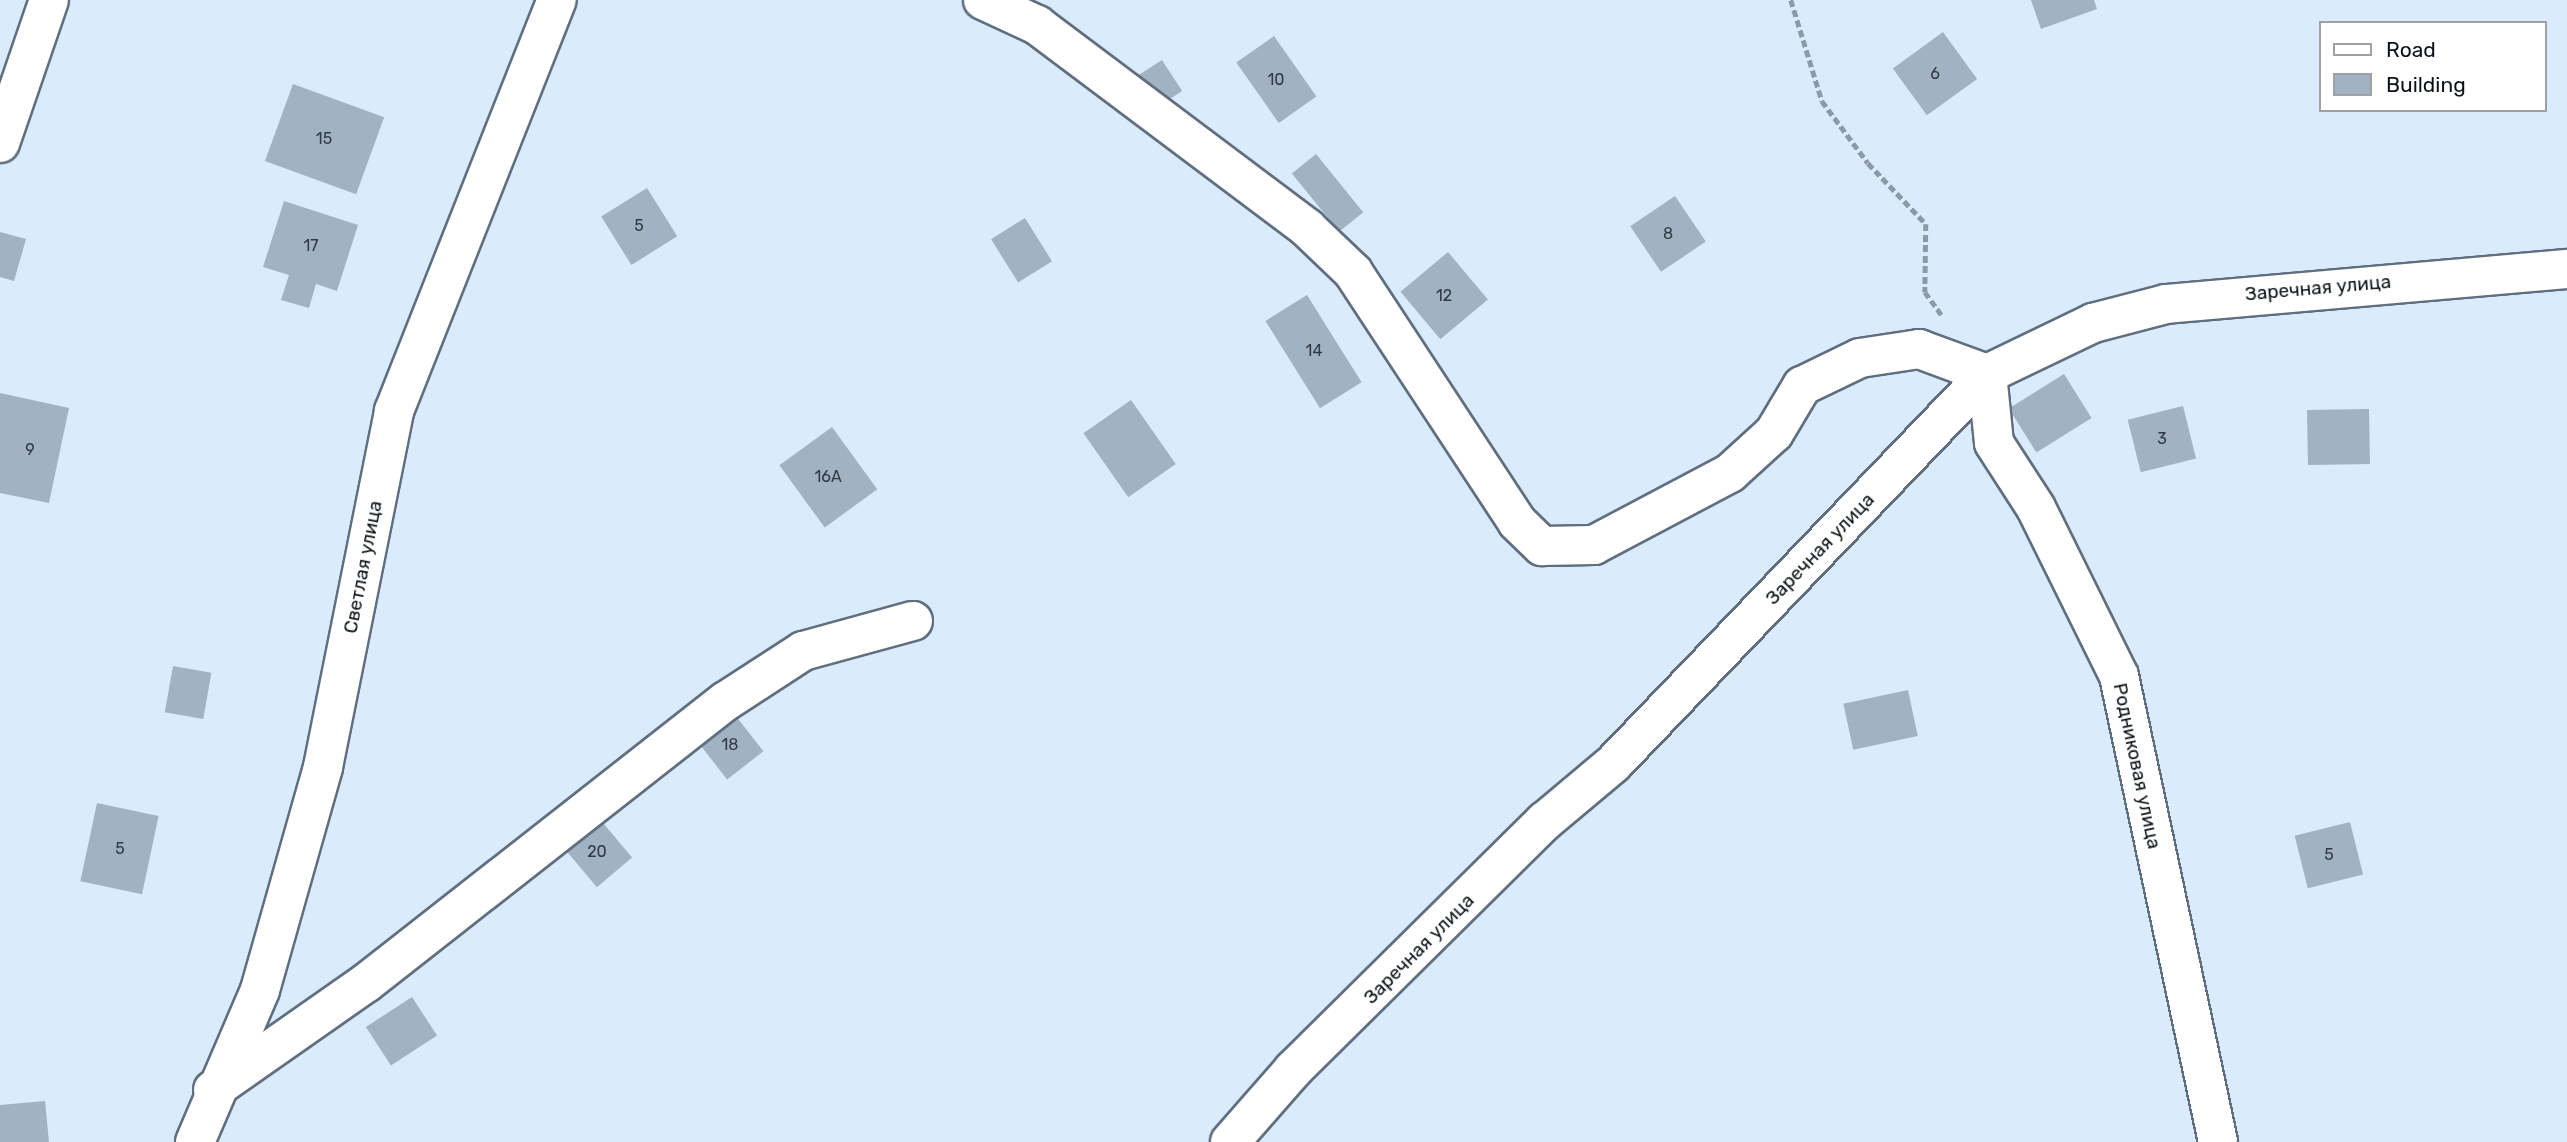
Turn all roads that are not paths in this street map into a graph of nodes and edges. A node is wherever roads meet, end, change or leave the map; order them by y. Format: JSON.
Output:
{"nodes":[{"id":1,"x":49,"y":0,"type":"edge"},
{"id":2,"x":557,"y":0,"type":"edge"},
{"id":3,"x":983,"y":0,"type":"edge"},
{"id":4,"x":0,"y":143,"type":"edge"},
{"id":5,"x":2567,"y":269,"type":"edge"},
{"id":6,"x":1987,"y":374,"type":"junction"},
{"id":7,"x":913,"y":621,"type":"dead end"},
{"id":8,"x":213,"y":1090,"type":"junction"},
{"id":9,"x":195,"y":1142,"type":"edge"},
{"id":10,"x":1230,"y":1142,"type":"edge"},
{"id":11,"x":2218,"y":1142,"type":"edge"}],
"edges":[{"from":1,"to":4,"type":"street"},
{"from":2,"to":8,"type":"street","name":"Светлая улица"},
{"from":3,"to":6,"type":"street"},
{"from":5,"to":6,"type":"street","name":"Заречная улица"},
{"from":6,"to":10,"type":"street","name":"Заречная улица"},
{"from":6,"to":11,"type":"street","name":"Родниковая улица"},
{"from":7,"to":8,"type":"street"},
{"from":8,"to":9,"type":"street","name":"Светлая улица"}]}
